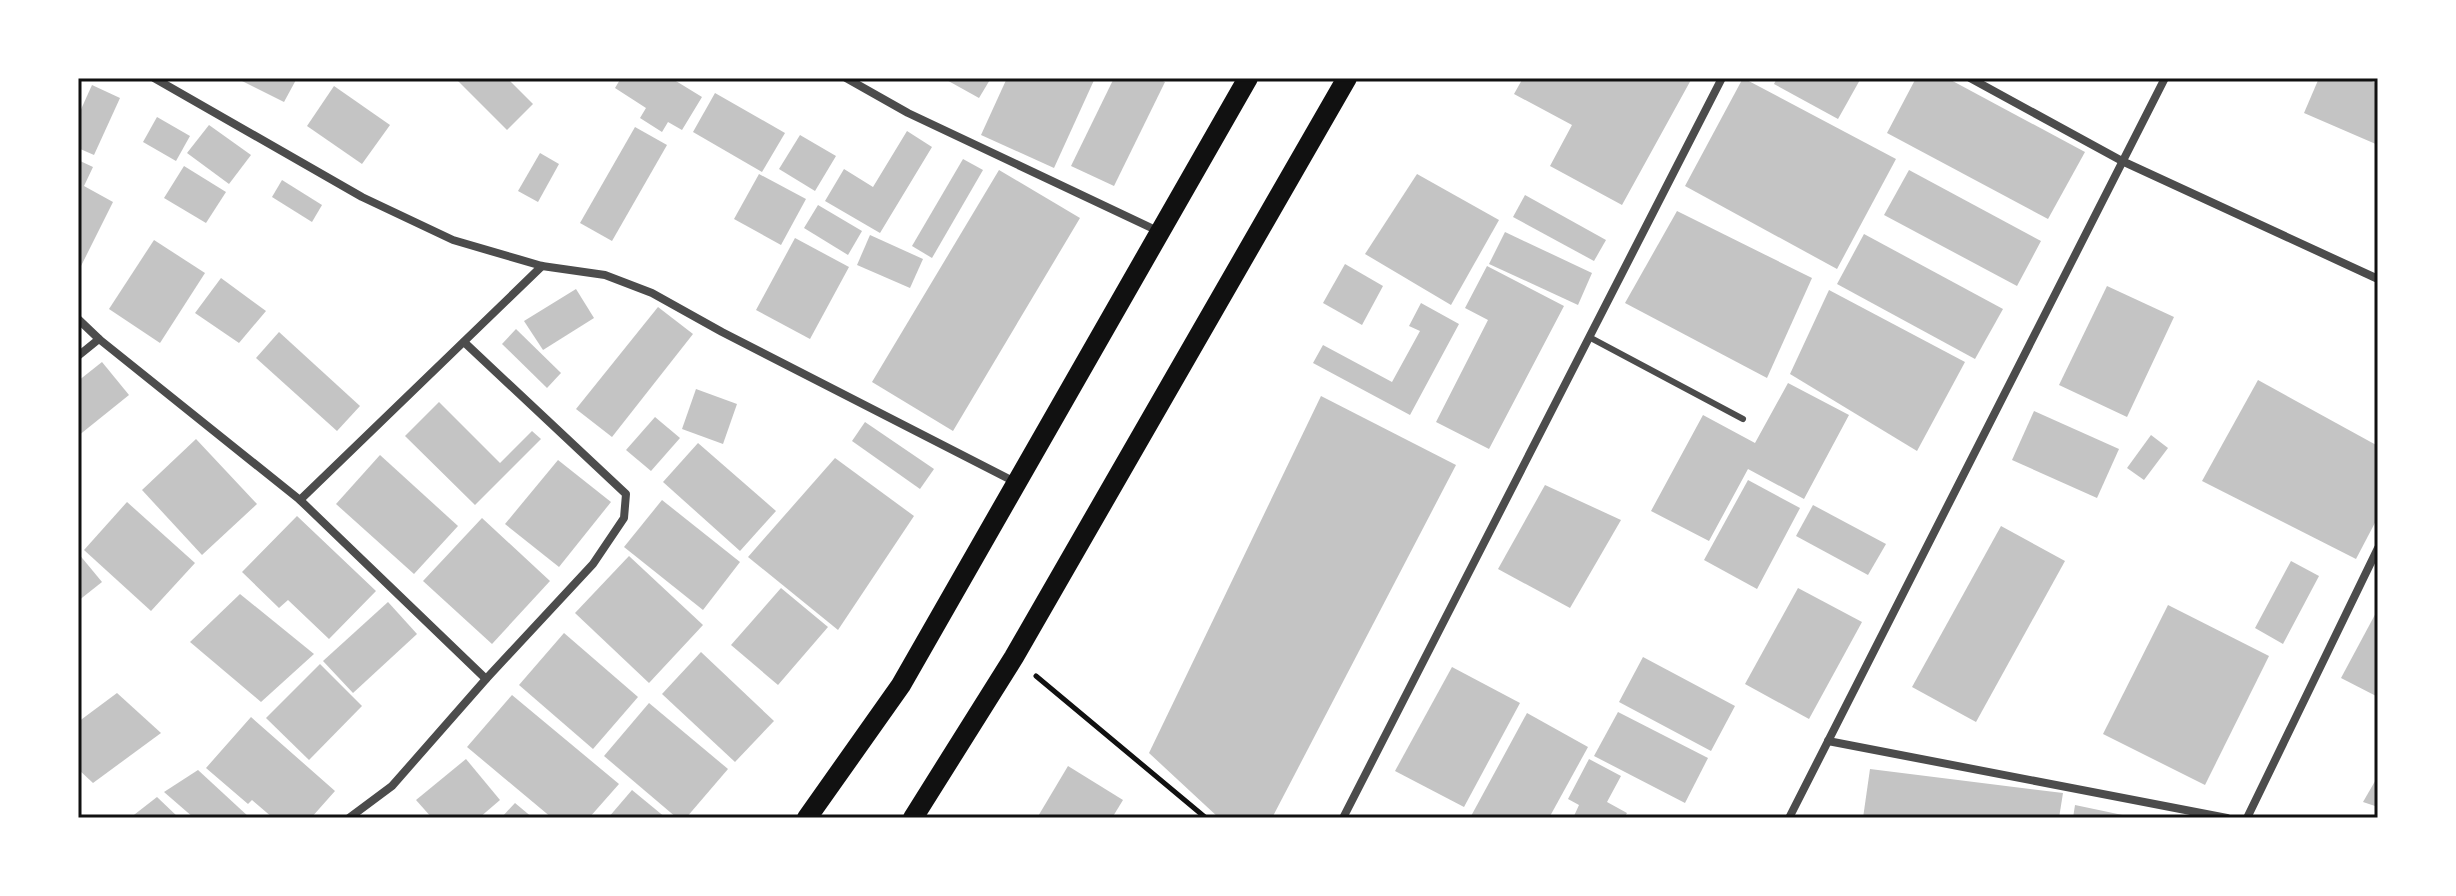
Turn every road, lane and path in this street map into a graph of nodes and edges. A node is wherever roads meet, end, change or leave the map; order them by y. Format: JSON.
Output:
{"nodes":[{"id":1,"x":154,"y":78,"type":"edge"},
{"id":2,"x":846,"y":78,"type":"edge"},
{"id":3,"x":1248,"y":78,"type":"edge"},
{"id":4,"x":1347,"y":78,"type":"edge"},
{"id":5,"x":1722,"y":78,"type":"edge"},
{"id":6,"x":1970,"y":78,"type":"edge"},
{"id":7,"x":2165,"y":78,"type":"edge"},
{"id":8,"x":2122,"y":161,"type":"junction"},
{"id":9,"x":1161,"y":232,"type":"junction"},
{"id":10,"x":542,"y":266,"type":"junction"},
{"id":11,"x":2378,"y":279,"type":"edge"},
{"id":12,"x":78,"y":319,"type":"edge"},
{"id":13,"x":1589,"y":337,"type":"junction"},
{"id":14,"x":99,"y":339,"type":"junction"},
{"id":15,"x":464,"y":342,"type":"junction"},
{"id":16,"x":78,"y":356,"type":"edge"},
{"id":17,"x":1743,"y":419,"type":"dead end"},
{"id":18,"x":1016,"y":482,"type":"junction"},
{"id":19,"x":300,"y":500,"type":"junction"},
{"id":20,"x":2378,"y":548,"type":"edge"},
{"id":21,"x":1014,"y":657,"type":"junction"},
{"id":22,"x":486,"y":679,"type":"junction"},
{"id":23,"x":1828,"y":741,"type":"junction"},
{"id":24,"x":349,"y":818,"type":"edge"},
{"id":25,"x":807,"y":818,"type":"edge"},
{"id":26,"x":913,"y":818,"type":"edge"},
{"id":27,"x":1206,"y":818,"type":"edge"},
{"id":28,"x":1343,"y":818,"type":"edge"},
{"id":29,"x":1789,"y":818,"type":"edge"},
{"id":30,"x":2227,"y":818,"type":"edge"},
{"id":31,"x":2247,"y":818,"type":"edge"}],
"edges":[{"from":1,"to":10,"type":"street"},
{"from":2,"to":9,"type":"street"},
{"from":3,"to":9,"type":"main road"},
{"from":4,"to":21,"type":"main road"},
{"from":5,"to":13,"type":"street"},
{"from":6,"to":8,"type":"street"},
{"from":7,"to":8,"type":"street"},
{"from":8,"to":11,"type":"street"},
{"from":8,"to":23,"type":"street"},
{"from":9,"to":18,"type":"main road"},
{"from":10,"to":15,"type":"street"},
{"from":10,"to":18,"type":"street"},
{"from":12,"to":14,"type":"street"},
{"from":13,"to":17,"type":"lane"},
{"from":13,"to":28,"type":"street"},
{"from":14,"to":16,"type":"street"},
{"from":14,"to":19,"type":"street"},
{"from":15,"to":19,"type":"street"},
{"from":15,"to":22,"type":"street"},
{"from":18,"to":25,"type":"main road"},
{"from":19,"to":22,"type":"street"},
{"from":20,"to":31,"type":"street"},
{"from":21,"to":26,"type":"main road"},
{"from":21,"to":27,"type":"path"},
{"from":22,"to":24,"type":"street"},
{"from":23,"to":29,"type":"street"},
{"from":23,"to":30,"type":"street"}]}
